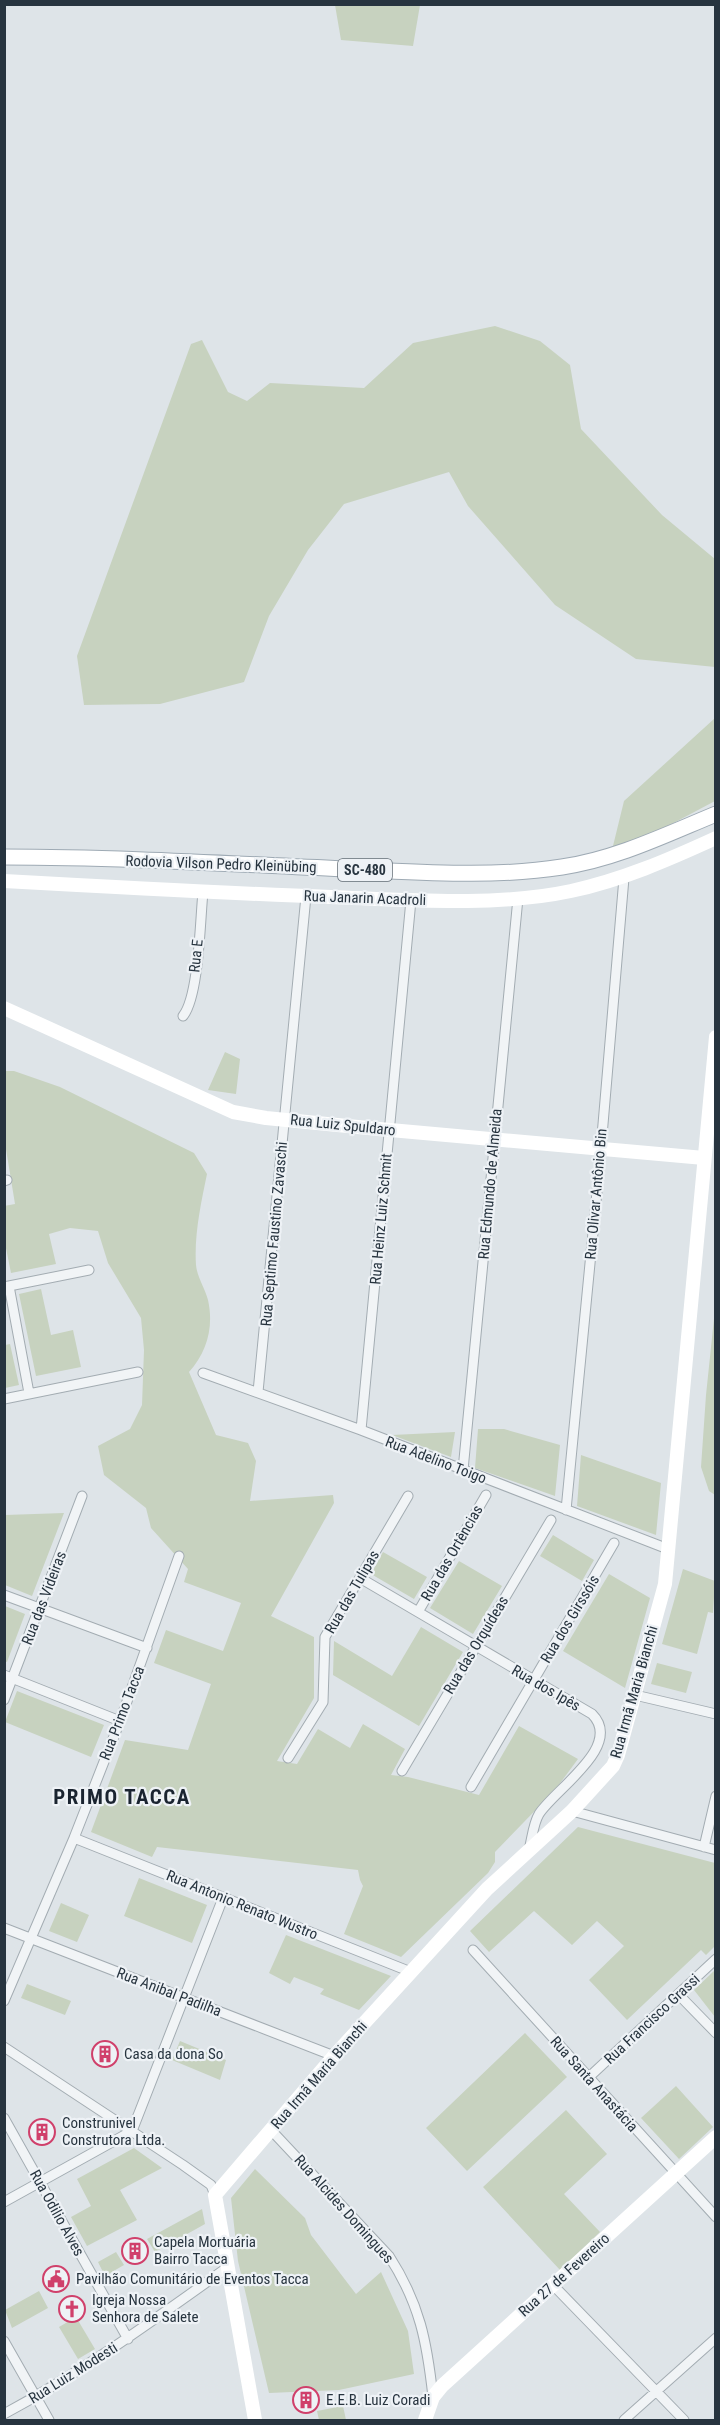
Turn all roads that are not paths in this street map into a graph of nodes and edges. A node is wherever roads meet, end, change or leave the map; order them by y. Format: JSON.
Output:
{"nodes":[{"id":1,"x":716,"y":814,"type":"edge"},
{"id":2,"x":716,"y":838,"type":"edge"},
{"id":3,"x":4,"y":857,"type":"edge"},
{"id":4,"x":624,"y":878,"type":"junction"},
{"id":5,"x":4,"y":881,"type":"edge"},
{"id":6,"x":203,"y":892,"type":"junction"},
{"id":7,"x":306,"y":896,"type":"junction"},
{"id":8,"x":518,"y":898,"type":"junction"},
{"id":9,"x":411,"y":900,"type":"junction"},
{"id":10,"x":4,"y":1008,"type":"edge"},
{"id":11,"x":183,"y":1016,"type":"dead end"},
{"id":12,"x":716,"y":1036,"type":"edge"},
{"id":13,"x":285,"y":1120,"type":"junction"},
{"id":14,"x":389,"y":1130,"type":"junction"},
{"id":15,"x":494,"y":1139,"type":"junction"},
{"id":16,"x":600,"y":1150,"type":"junction"},
{"id":17,"x":704,"y":1158,"type":"junction"},
{"id":18,"x":89,"y":1270,"type":"dead end"},
{"id":19,"x":7,"y":1286,"type":"edge"},
{"id":20,"x":138,"y":1372,"type":"dead end"},
{"id":21,"x":203,"y":1373,"type":"dead end"},
{"id":22,"x":258,"y":1392,"type":"junction"},
{"id":23,"x":29,"y":1393,"type":"junction"},
{"id":24,"x":4,"y":1400,"type":"edge"},
{"id":25,"x":361,"y":1431,"type":"junction"},
{"id":26,"x":463,"y":1470,"type":"junction"},
{"id":27,"x":486,"y":1495,"type":"dead end"},
{"id":28,"x":82,"y":1496,"type":"dead end"},
{"id":29,"x":408,"y":1496,"type":"dead end"},
{"id":30,"x":566,"y":1510,"type":"junction"},
{"id":31,"x":551,"y":1520,"type":"dead end"},
{"id":32,"x":614,"y":1543,"type":"dead end"},
{"id":33,"x":668,"y":1549,"type":"junction"},
{"id":34,"x":179,"y":1556,"type":"dead end"},
{"id":35,"x":360,"y":1578,"type":"junction"},
{"id":36,"x":4,"y":1595,"type":"edge"},
{"id":37,"x":40,"y":1609,"type":"junction"},
{"id":38,"x":418,"y":1612,"type":"junction"},
{"id":39,"x":476,"y":1646,"type":"junction"},
{"id":40,"x":147,"y":1648,"type":"junction"},
{"id":41,"x":9,"y":1677,"type":"edge"},
{"id":42,"x":533,"y":1680,"type":"junction"},
{"id":43,"x":635,"y":1695,"type":"junction"},
{"id":44,"x":4,"y":1700,"type":"edge"},
{"id":45,"x":716,"y":1714,"type":"edge"},
{"id":46,"x":120,"y":1721,"type":"junction"},
{"id":47,"x":288,"y":1758,"type":"dead end"},
{"id":48,"x":402,"y":1771,"type":"dead end"},
{"id":49,"x":471,"y":1787,"type":"dead end"},
{"id":50,"x":716,"y":1796,"type":"edge"},
{"id":51,"x":572,"y":1811,"type":"junction"},
{"id":52,"x":74,"y":1838,"type":"junction"},
{"id":53,"x":704,"y":1847,"type":"junction"},
{"id":54,"x":529,"y":1850,"type":"junction"},
{"id":55,"x":716,"y":1850,"type":"edge"},
{"id":56,"x":222,"y":1898,"type":"junction"},
{"id":57,"x":4,"y":1928,"type":"edge"},
{"id":58,"x":30,"y":1938,"type":"junction"},
{"id":59,"x":473,"y":1950,"type":"dead end"},
{"id":60,"x":716,"y":1959,"type":"edge"},
{"id":61,"x":411,"y":1972,"type":"junction"},
{"id":62,"x":679,"y":1995,"type":"junction"},
{"id":63,"x":183,"y":1997,"type":"junction"},
{"id":64,"x":4,"y":2001,"type":"edge"},
{"id":65,"x":716,"y":2033,"type":"edge"},
{"id":66,"x":4,"y":2047,"type":"edge"},
{"id":67,"x":334,"y":2056,"type":"junction"},
{"id":68,"x":588,"y":2078,"type":"junction"},
{"id":69,"x":4,"y":2118,"type":"edge"},
{"id":70,"x":132,"y":2130,"type":"junction"},
{"id":71,"x":272,"y":2130,"type":"junction"},
{"id":72,"x":716,"y":2137,"type":"edge"},
{"id":73,"x":676,"y":2174,"type":"junction"},
{"id":74,"x":40,"y":2182,"type":"junction"},
{"id":75,"x":215,"y":2195,"type":"junction"},
{"id":76,"x":4,"y":2202,"type":"edge"},
{"id":77,"x":716,"y":2217,"type":"edge"},
{"id":78,"x":228,"y":2267,"type":"junction"},
{"id":79,"x":553,"y":2285,"type":"junction"},
{"id":80,"x":128,"y":2338,"type":"junction"},
{"id":81,"x":716,"y":2338,"type":"edge"},
{"id":82,"x":4,"y":2341,"type":"edge"},
{"id":83,"x":657,"y":2392,"type":"junction"},
{"id":84,"x":36,"y":2397,"type":"junction"},
{"id":85,"x":433,"y":2397,"type":"junction"},
{"id":86,"x":4,"y":2415,"type":"edge"},
{"id":87,"x":253,"y":2420,"type":"edge"},
{"id":88,"x":49,"y":2421,"type":"edge"},
{"id":89,"x":425,"y":2421,"type":"edge"},
{"id":90,"x":624,"y":2421,"type":"edge"},
{"id":91,"x":684,"y":2421,"type":"edge"}],
"edges":[{"from":1,"to":3,"type":"main road","name":"Rodovia Vilson Pedro Kleinübing","number":"SC-480"},
{"from":2,"to":4,"type":"street","name":"Rua Janarin Acadroli"},
{"from":4,"to":8,"type":"street","name":"Rua Janarin Acadroli"},
{"from":4,"to":16,"type":"street","name":"Rua Olivar Antônio Bin"},
{"from":5,"to":6,"type":"street","name":"Rua Janarin Acadroli"},
{"from":6,"to":7,"type":"street","name":"Rua Janarin Acadroli"},
{"from":6,"to":11,"type":"street","name":"Rua E"},
{"from":7,"to":9,"type":"street","name":"Rua Janarin Acadroli"},
{"from":7,"to":13,"type":"street","name":"Rua Septimo Faustino Zavaschi"},
{"from":8,"to":9,"type":"street","name":"Rua Janarin Acadroli"},
{"from":8,"to":15,"type":"street","name":"Rua Edmundo de Almeida"},
{"from":9,"to":14,"type":"street","name":"Rua Heinz Luiz Schmit"},
{"from":10,"to":13,"type":"street","name":"Rua Luiz Spuldaro"},
{"from":12,"to":17,"type":"street","name":"Rua Irmã Maria Bianchi"},
{"from":13,"to":14,"type":"street","name":"Rua Luiz Spuldaro"},
{"from":13,"to":22,"type":"street","name":"Rua Septimo Faustino Zavaschi"},
{"from":14,"to":15,"type":"street","name":"Rua Luiz Spuldaro"},
{"from":14,"to":25,"type":"street","name":"Rua Heinz Luiz Schmit"},
{"from":15,"to":16,"type":"street","name":"Rua Luiz Spuldaro"},
{"from":15,"to":26,"type":"street","name":"Rua Edmundo de Almeida"},
{"from":16,"to":17,"type":"street","name":"Rua Luiz Spuldaro"},
{"from":16,"to":30,"type":"street","name":"Rua Olivar Antônio Bin"},
{"from":17,"to":33,"type":"street","name":"Rua Irmã Maria Bianchi"},
{"from":18,"to":19,"type":"street"},
{"from":19,"to":23,"type":"street"},
{"from":20,"to":23,"type":"street"},
{"from":21,"to":22,"type":"street","name":"Rua Adelino Toigo"},
{"from":22,"to":25,"type":"street","name":"Rua Adelino Toigo"},
{"from":23,"to":24,"type":"street"},
{"from":25,"to":26,"type":"street","name":"Rua Adelino Toigo"},
{"from":26,"to":30,"type":"street","name":"Rua Adelino Toigo"},
{"from":27,"to":38,"type":"street","name":"Rua das Ortências"},
{"from":28,"to":37,"type":"street","name":"Rua das Videiras"},
{"from":29,"to":35,"type":"street","name":"Rua das Tulipas"},
{"from":30,"to":33,"type":"street","name":"Rua Adelino Toigo"},
{"from":31,"to":39,"type":"street","name":"Rua das Orquídeas"},
{"from":32,"to":42,"type":"street","name":"Rua dos Girssóis"},
{"from":33,"to":43,"type":"street","name":"Rua Irmã Maria Bianchi"},
{"from":34,"to":40,"type":"street","name":"Rua Primo Tacca"},
{"from":35,"to":38,"type":"street","name":"Rua dos Ipês"},
{"from":35,"to":47,"type":"street","name":"Rua das Tulipas"},
{"from":36,"to":37,"type":"street"},
{"from":37,"to":40,"type":"street"},
{"from":37,"to":41,"type":"street","name":"Rua das Videiras"},
{"from":38,"to":39,"type":"street","name":"Rua dos Ipês"},
{"from":39,"to":42,"type":"street","name":"Rua dos Ipês"},
{"from":39,"to":48,"type":"street","name":"Rua das Orquídeas"},
{"from":40,"to":46,"type":"street","name":"Rua Primo Tacca"},
{"from":41,"to":44,"type":"street","name":"Rua das Videiras"},
{"from":41,"to":46,"type":"street"},
{"from":42,"to":49,"type":"street","name":"Rua dos Girssóis"},
{"from":42,"to":54,"type":"street","name":"Rua dos Ipês"},
{"from":43,"to":45,"type":"street"},
{"from":43,"to":51,"type":"street","name":"Rua Irmã Maria Bianchi"},
{"from":46,"to":52,"type":"street","name":"Rua Primo Tacca"},
{"from":50,"to":53,"type":"street"},
{"from":51,"to":53,"type":"street"},
{"from":51,"to":54,"type":"street","name":"Rua Irmã Maria Bianchi"},
{"from":52,"to":56,"type":"street","name":"Rua Antonio Renato Wustro"},
{"from":52,"to":58,"type":"street","name":"Rua Primo Tacca"},
{"from":53,"to":55,"type":"street"},
{"from":54,"to":61,"type":"street","name":"Rua Irmã Maria Bianchi"},
{"from":56,"to":61,"type":"street","name":"Rua Antonio Renato Wustro"},
{"from":56,"to":63,"type":"street"},
{"from":57,"to":58,"type":"street","name":"Rua Anibal Padilha"},
{"from":58,"to":63,"type":"street","name":"Rua Anibal Padilha"},
{"from":58,"to":64,"type":"street","name":"Rua Primo Tacca"},
{"from":59,"to":68,"type":"street","name":"Rua Santa Anastácia"},
{"from":60,"to":62,"type":"street","name":"Rua Francisco Grassi"},
{"from":61,"to":67,"type":"street","name":"Rua Irmã Maria Bianchi"},
{"from":62,"to":65,"type":"street"},
{"from":62,"to":68,"type":"street","name":"Rua Francisco Grassi"},
{"from":63,"to":67,"type":"street","name":"Rua Anibal Padilha"},
{"from":63,"to":70,"type":"street"},
{"from":66,"to":70,"type":"street"},
{"from":67,"to":71,"type":"street","name":"Rua Irmã Maria Bianchi"},
{"from":68,"to":73,"type":"street","name":"Rua Santa Anastácia"},
{"from":69,"to":74,"type":"street","name":"Rua Odilio Alves"},
{"from":70,"to":74,"type":"street"},
{"from":70,"to":75,"type":"street"},
{"from":71,"to":75,"type":"street","name":"Rua Irmã Maria Bianchi"},
{"from":71,"to":85,"type":"street","name":"Rua Alcides Domingues"},
{"from":72,"to":73,"type":"street","name":"Rua 27 de Fevereiro"},
{"from":73,"to":77,"type":"street","name":"Rua Santa Anastácia"},
{"from":73,"to":79,"type":"street","name":"Rua 27 de Fevereiro"},
{"from":74,"to":76,"type":"street"},
{"from":74,"to":80,"type":"street","name":"Rua Odilio Alves"},
{"from":75,"to":78,"type":"street"},
{"from":78,"to":80,"type":"street","name":"Rua Luiz Modesti"},
{"from":78,"to":87,"type":"street"},
{"from":79,"to":83,"type":"street"},
{"from":79,"to":85,"type":"street","name":"Rua 27 de Fevereiro"},
{"from":80,"to":84,"type":"street","name":"Rua Luiz Modesti"},
{"from":81,"to":83,"type":"street"},
{"from":82,"to":84,"type":"street"},
{"from":83,"to":90,"type":"street"},
{"from":83,"to":91,"type":"street"},
{"from":84,"to":86,"type":"street","name":"Rua Luiz Modesti"},
{"from":84,"to":88,"type":"street"},
{"from":85,"to":89,"type":"street","name":"Rua 27 de Fevereiro"}]}
